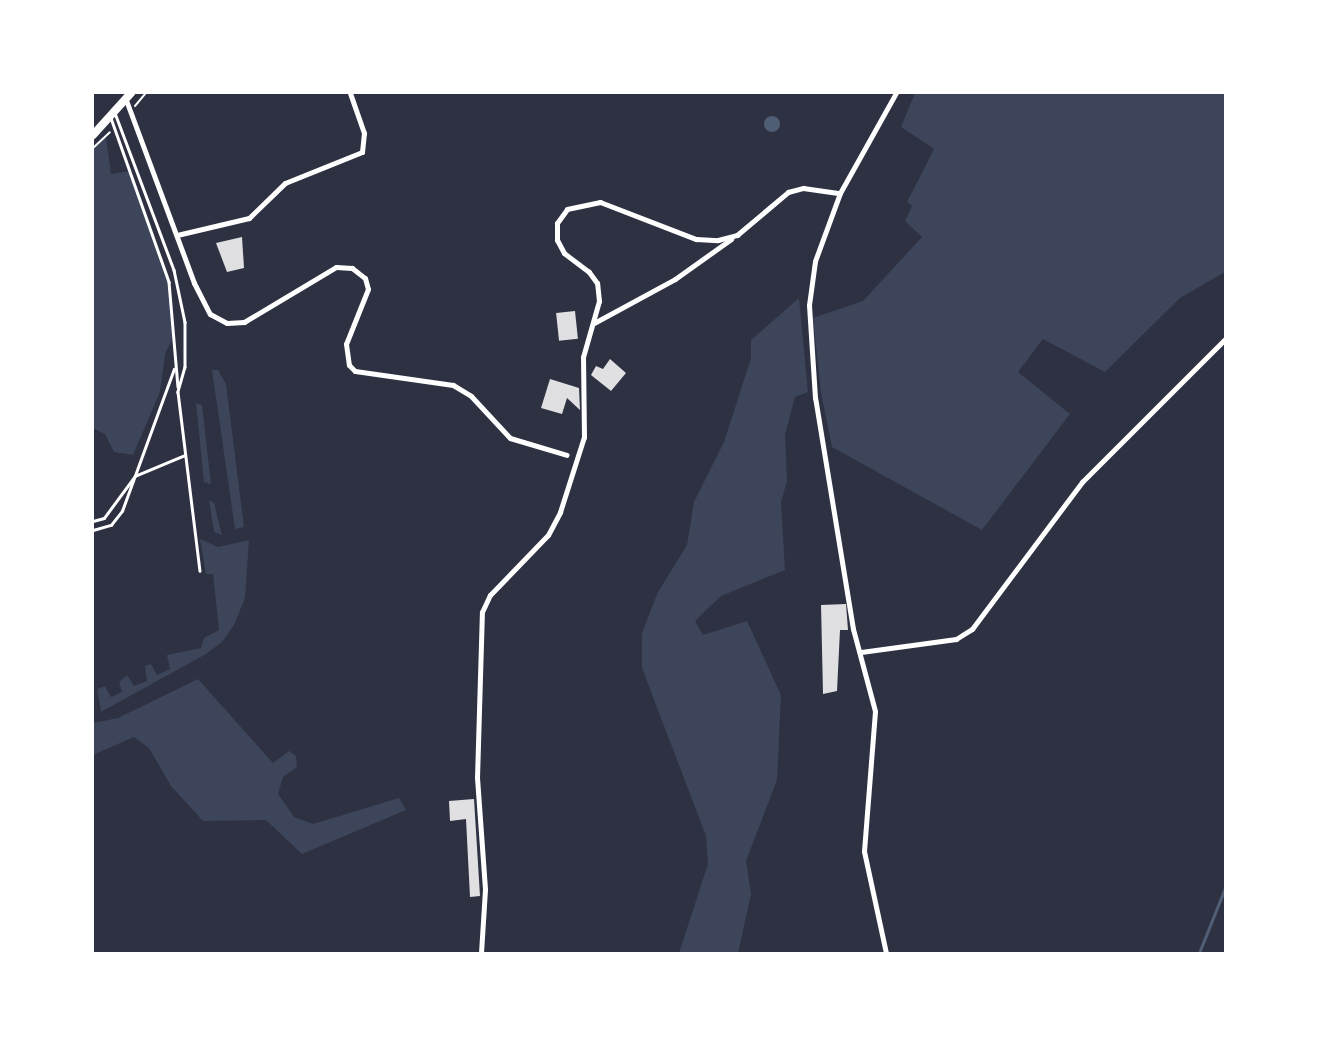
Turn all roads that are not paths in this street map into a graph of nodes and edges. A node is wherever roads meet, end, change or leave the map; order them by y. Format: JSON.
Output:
{"nodes":[{"id":1,"x":350,"y":93,"type":"edge"},
{"id":2,"x":896,"y":93,"type":"edge"},
{"id":3,"x":128,"y":96,"type":"edge"},
{"id":4,"x":113,"y":116,"type":"junction"},
{"id":5,"x":93,"y":135,"type":"edge"},
{"id":6,"x":840,"y":193,"type":"junction"},
{"id":7,"x":177,"y":235,"type":"junction"},
{"id":8,"x":737,"y":235,"type":"junction"},
{"id":9,"x":593,"y":323,"type":"junction"},
{"id":10,"x":1225,"y":338,"type":"edge"},
{"id":11,"x":175,"y":366,"type":"junction"},
{"id":12,"x":178,"y":392,"type":"junction"},
{"id":13,"x":566,"y":454,"type":"dead end"},
{"id":14,"x":185,"y":456,"type":"junction"},
{"id":15,"x":135,"y":475,"type":"junction"},
{"id":16,"x":93,"y":522,"type":"edge"},
{"id":17,"x":93,"y":530,"type":"edge"},
{"id":18,"x":200,"y":570,"type":"dead end"},
{"id":19,"x":860,"y":652,"type":"junction"},
{"id":20,"x":481,"y":953,"type":"edge"},
{"id":21,"x":886,"y":953,"type":"edge"}],
"edges":[{"from":1,"to":7,"type":"street"},
{"from":2,"to":6,"type":"street"},
{"from":3,"to":4,"type":"main road"},
{"from":3,"to":7,"type":"street"},
{"from":4,"to":5,"type":"main road"},
{"from":4,"to":11,"type":"lane"},
{"from":4,"to":12,"type":"lane"},
{"from":6,"to":8,"type":"street"},
{"from":6,"to":19,"type":"street"},
{"from":7,"to":13,"type":"street"},
{"from":8,"to":9,"type":"street"},
{"from":8,"to":9,"type":"street"},
{"from":9,"to":20,"type":"street"},
{"from":10,"to":19,"type":"street"},
{"from":11,"to":12,"type":"lane"},
{"from":11,"to":15,"type":"lane"},
{"from":12,"to":14,"type":"lane"},
{"from":14,"to":15,"type":"lane"},
{"from":14,"to":18,"type":"lane"},
{"from":15,"to":16,"type":"lane"},
{"from":15,"to":17,"type":"lane"},
{"from":19,"to":21,"type":"street"}]}
